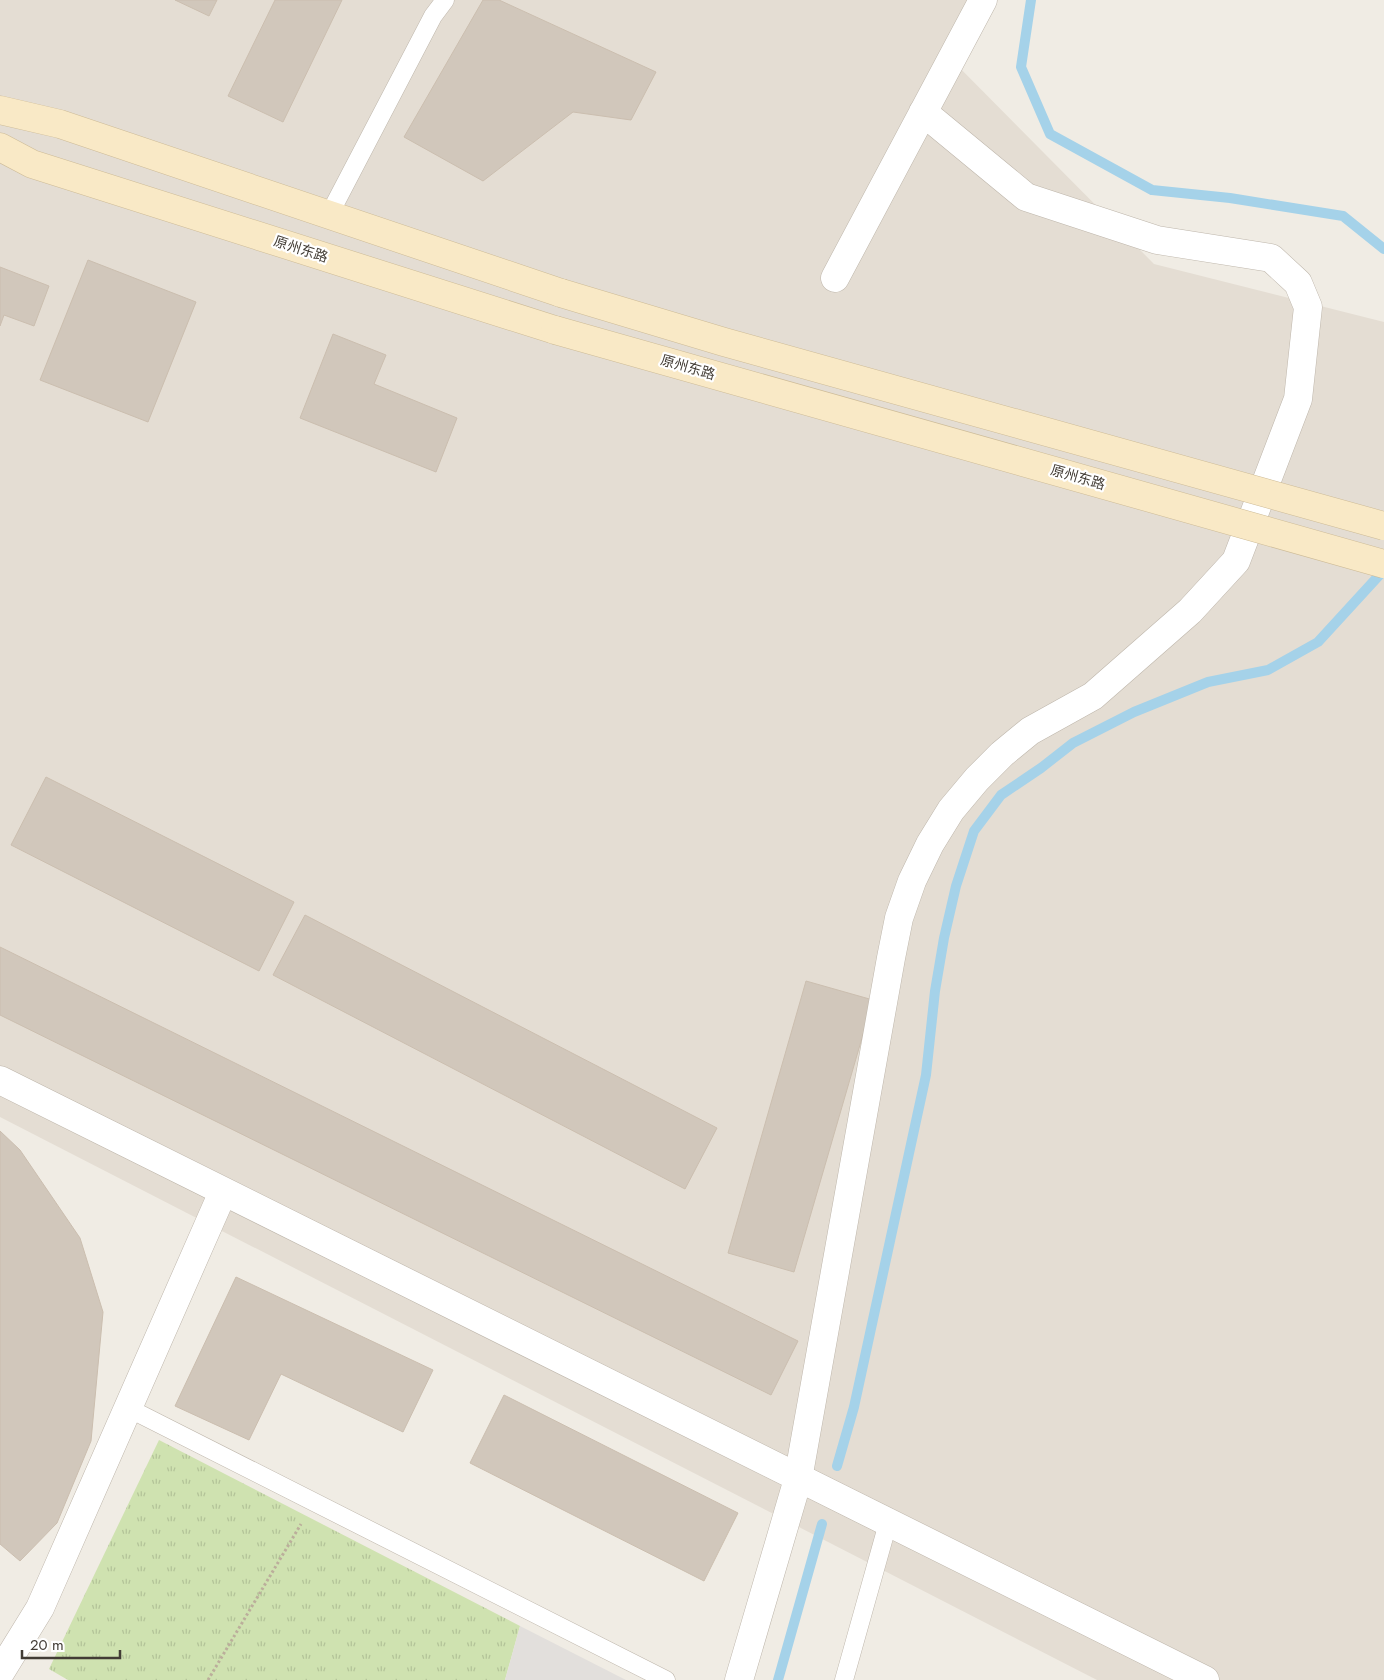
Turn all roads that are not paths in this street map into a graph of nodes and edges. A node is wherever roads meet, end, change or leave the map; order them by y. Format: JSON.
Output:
{"nodes":[{"id":1,"x":445,"y":0,"type":"edge"},
{"id":2,"x":982,"y":0,"type":"edge"},
{"id":3,"x":0,"y":110,"type":"edge"},
{"id":4,"x":923,"y":112,"type":"junction"},
{"id":5,"x":0,"y":147,"type":"edge"},
{"id":6,"x":329,"y":215,"type":"junction"},
{"id":7,"x":835,"y":278,"type":"dead end"},
{"id":8,"x":1384,"y":526,"type":"edge"},
{"id":9,"x":1384,"y":564,"type":"edge"},
{"id":10,"x":0,"y":1080,"type":"edge"},
{"id":11,"x":223,"y":1192,"type":"junction"},
{"id":12,"x":128,"y":1408,"type":"junction"},
{"id":13,"x":798,"y":1479,"type":"junction"},
{"id":14,"x":888,"y":1524,"type":"junction"},
{"id":15,"x":0,"y":1673,"type":"edge"},
{"id":16,"x":666,"y":1680,"type":"edge"},
{"id":17,"x":740,"y":1680,"type":"edge"},
{"id":18,"x":844,"y":1680,"type":"edge"},
{"id":19,"x":1205,"y":1680,"type":"edge"}],
"edges":[{"from":1,"to":6,"type":"lane"},
{"from":2,"to":4,"type":"street"},
{"from":3,"to":6,"type":"main road"},
{"from":4,"to":7,"type":"street"},
{"from":4,"to":13,"type":"street"},
{"from":5,"to":9,"type":"main road","name":"原州东路","bridge":true},
{"from":6,"to":8,"type":"main road","bridge":true},
{"from":10,"to":11,"type":"street"},
{"from":11,"to":12,"type":"street"},
{"from":11,"to":13,"type":"street"},
{"from":12,"to":15,"type":"street"},
{"from":12,"to":16,"type":"lane"},
{"from":13,"to":14,"type":"street"},
{"from":13,"to":17,"type":"street"},
{"from":14,"to":18,"type":"lane"},
{"from":14,"to":19,"type":"street"}]}
